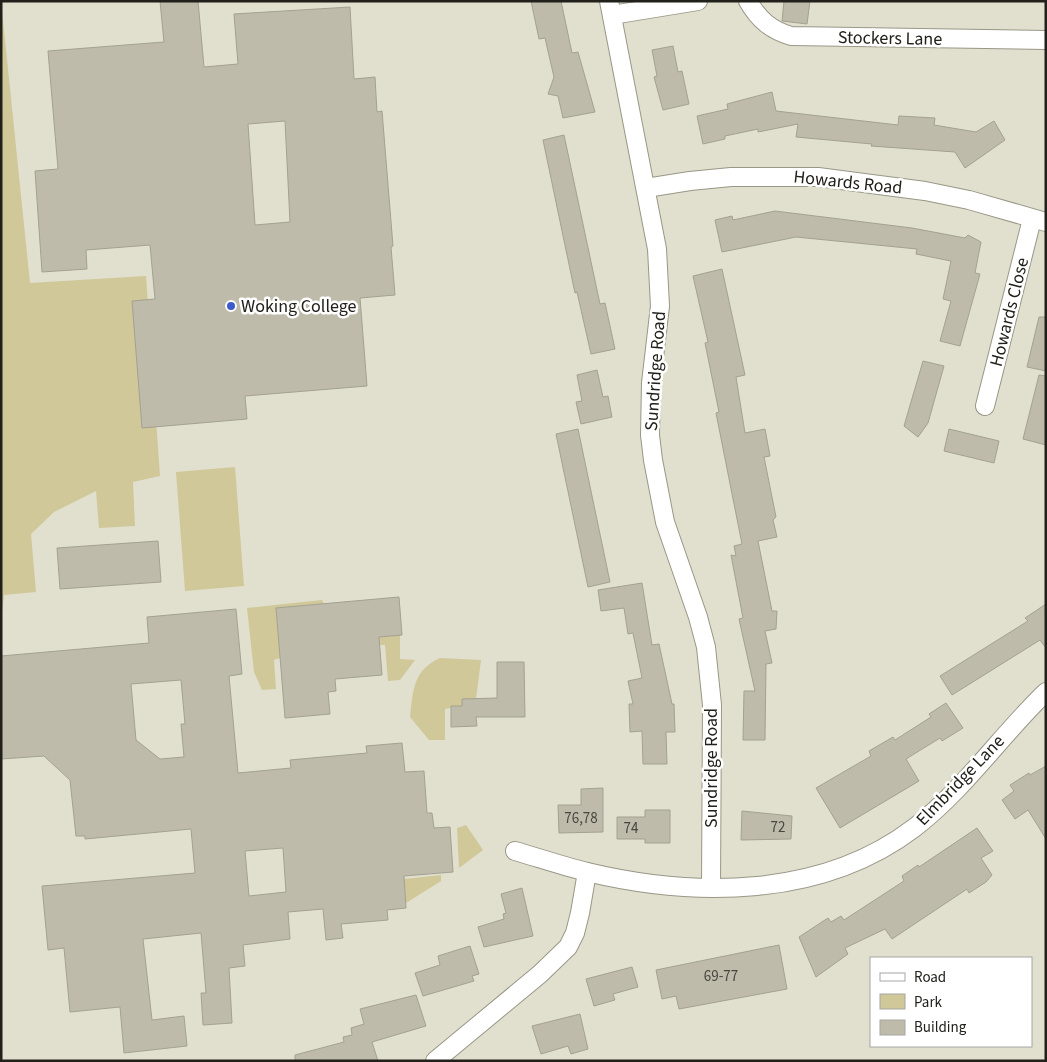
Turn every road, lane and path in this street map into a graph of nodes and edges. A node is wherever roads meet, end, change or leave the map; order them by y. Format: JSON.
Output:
{"nodes":[{"id":1,"x":698,"y":1,"type":"edge"},
{"id":2,"x":748,"y":1,"type":"edge"},
{"id":3,"x":610,"y":8,"type":"edge"},
{"id":4,"x":1046,"y":40,"type":"edge"},
{"id":5,"x":646,"y":188,"type":"junction"},
{"id":6,"x":1039,"y":220,"type":"edge"},
{"id":7,"x":985,"y":406,"type":"dead end"},
{"id":8,"x":1046,"y":692,"type":"edge"},
{"id":9,"x":515,"y":851,"type":"dead end"},
{"id":10,"x":587,"y":872,"type":"junction"},
{"id":11,"x":712,"y":888,"type":"junction"},
{"id":12,"x":436,"y":1061,"type":"edge"}],
"edges":[{"from":1,"to":3,"type":"street"},
{"from":2,"to":4,"type":"street","name":"Stockers Lane"},
{"from":3,"to":5,"type":"street","name":"Sundridge Road"},
{"from":5,"to":6,"type":"street","name":"Howards Road"},
{"from":5,"to":11,"type":"street","name":"Sundridge Road"},
{"from":6,"to":7,"type":"street","name":"Howards Close"},
{"from":8,"to":11,"type":"street","name":"Elmbridge Lane"},
{"from":9,"to":10,"type":"street","name":"Elmbridge Lane"},
{"from":10,"to":11,"type":"street","name":"Elmbridge Lane"},
{"from":10,"to":12,"type":"street"}]}
